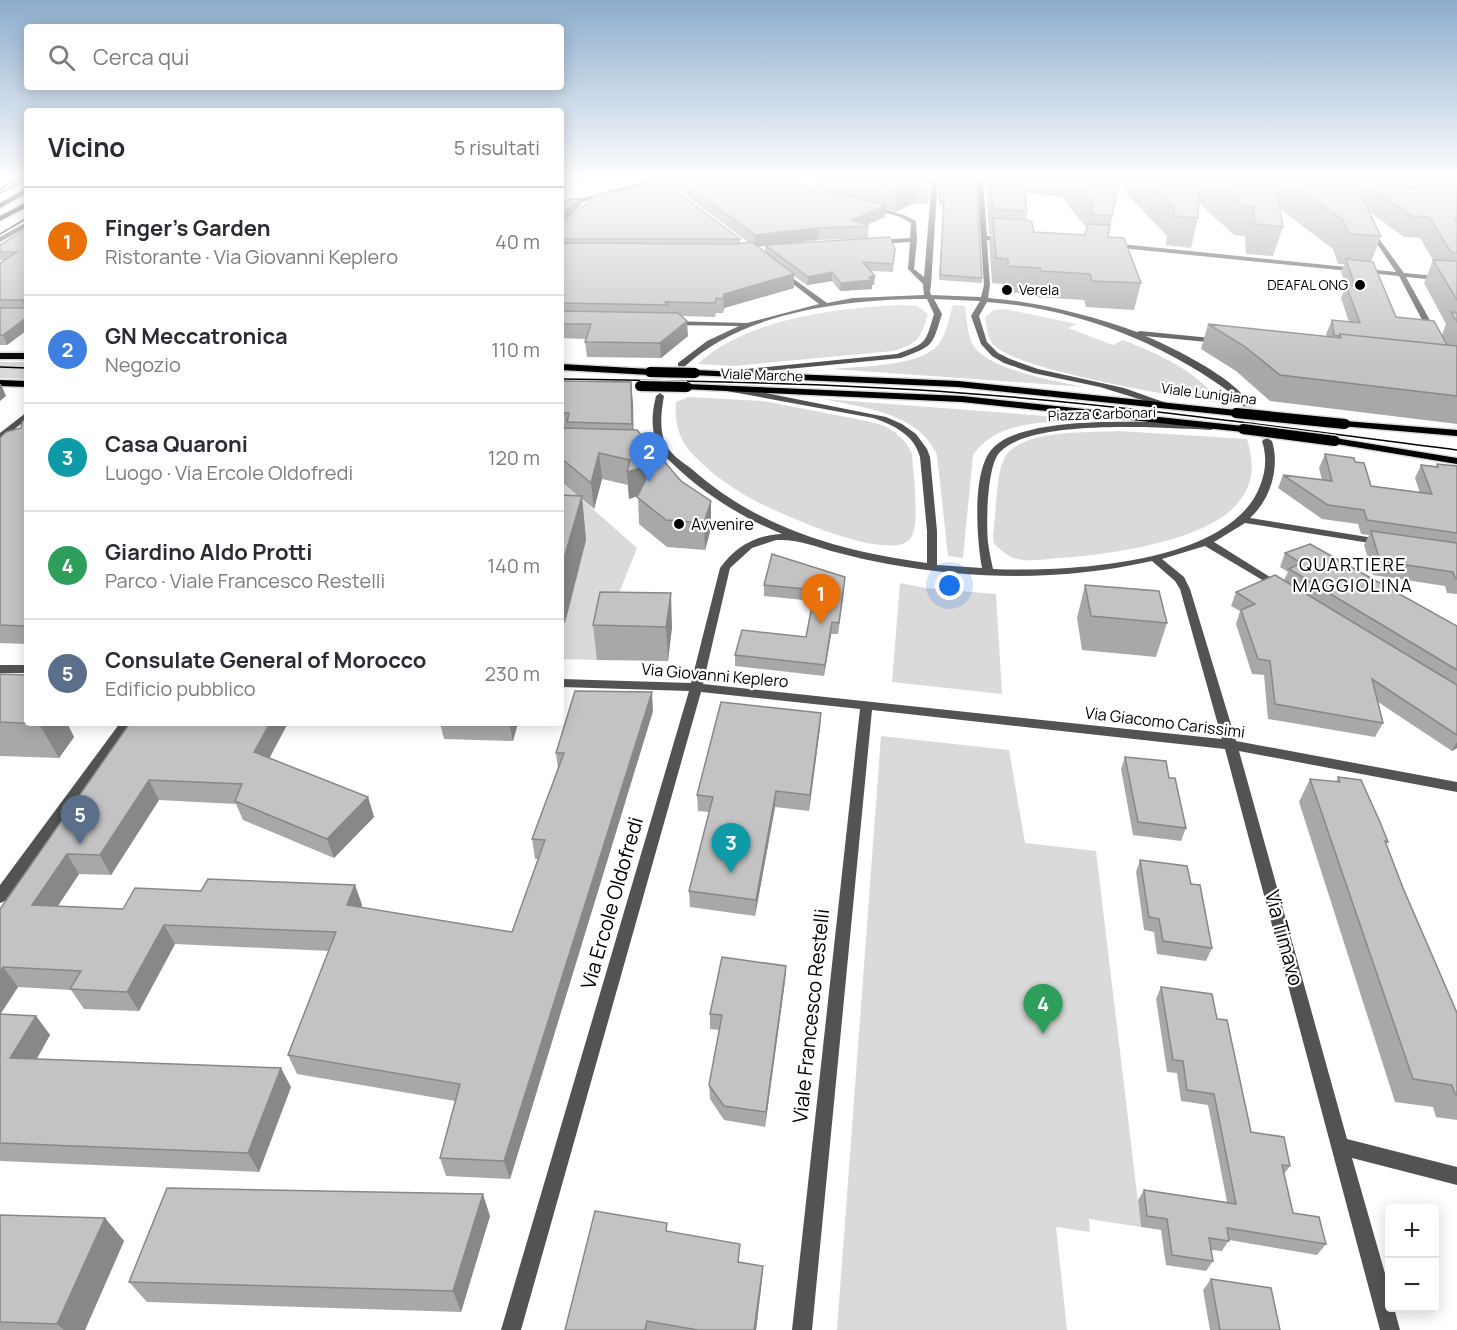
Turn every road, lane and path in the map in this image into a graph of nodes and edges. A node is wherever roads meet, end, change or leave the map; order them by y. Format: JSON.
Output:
{"nodes":[{"id":1,"x":912,"y":240,"type":"edge"},
{"id":2,"x":914,"y":240,"type":"edge"},
{"id":3,"x":931,"y":240,"type":"edge"},
{"id":4,"x":984,"y":240,"type":"edge"},
{"id":5,"x":1378,"y":240,"type":"edge"},
{"id":6,"x":867,"y":242,"type":"edge"},
{"id":7,"x":1103,"y":245,"type":"edge"},
{"id":8,"x":779,"y":270,"type":"edge"},
{"id":9,"x":1402,"y":275,"type":"junction"},
{"id":10,"x":1457,"y":280,"type":"edge"},
{"id":11,"x":928,"y":285,"type":"junction"},
{"id":12,"x":928,"y":297,"type":"junction"},
{"id":13,"x":984,"y":301,"type":"junction"},
{"id":14,"x":824,"y":304,"type":"junction"},
{"id":15,"x":660,"y":323,"type":"edge"},
{"id":16,"x":751,"y":324,"type":"junction"},
{"id":17,"x":1130,"y":332,"type":"junction"},
{"id":18,"x":1436,"y":339,"type":"edge"},
{"id":19,"x":1229,"y":342,"type":"edge"},
{"id":20,"x":0,"y":356,"type":"edge"},
{"id":21,"x":24,"y":356,"type":"edge"},
{"id":22,"x":681,"y":365,"type":"dead end"},
{"id":23,"x":564,"y":367,"type":"edge"},
{"id":24,"x":725,"y":373,"type":"junction"},
{"id":25,"x":0,"y":383,"type":"edge"},
{"id":26,"x":24,"y":384,"type":"edge"},
{"id":27,"x":958,"y":384,"type":"joint"},
{"id":28,"x":636,"y":386,"type":"dead end"},
{"id":29,"x":726,"y":388,"type":"junction"},
{"id":30,"x":660,"y":396,"type":"dead end"},
{"id":31,"x":962,"y":399,"type":"joint"},
{"id":32,"x":1165,"y":404,"type":"junction"},
{"id":33,"x":1246,"y":404,"type":"tunnel mouth"},
{"id":34,"x":24,"y":418,"type":"edge"},
{"id":35,"x":1230,"y":428,"type":"junction"},
{"id":36,"x":1457,"y":434,"type":"edge"},
{"id":37,"x":3,"y":439,"type":"edge"},
{"id":38,"x":1267,"y":441,"type":"tunnel mouth"},
{"id":39,"x":652,"y":449,"type":"edge"},
{"id":40,"x":664,"y":451,"type":"junction"},
{"id":41,"x":1457,"y":462,"type":"edge"},
{"id":42,"x":1244,"y":520,"type":"junction"},
{"id":43,"x":799,"y":537,"type":"junction"},
{"id":44,"x":1206,"y":542,"type":"junction"},
{"id":45,"x":1393,"y":544,"type":"edge"},
{"id":46,"x":1155,"y":558,"type":"junction"},
{"id":47,"x":932,"y":567,"type":"junction"},
{"id":48,"x":988,"y":571,"type":"junction"},
{"id":49,"x":1290,"y":594,"type":"edge"},
{"id":50,"x":0,"y":669,"type":"edge"},
{"id":51,"x":24,"y":669,"type":"edge"},
{"id":52,"x":564,"y":683,"type":"edge"},
{"id":53,"x":696,"y":687,"type":"junction"},
{"id":54,"x":866,"y":707,"type":"junction"},
{"id":55,"x":125,"y":726,"type":"edge"},
{"id":56,"x":1231,"y":746,"type":"junction"},
{"id":57,"x":1457,"y":787,"type":"edge"},
{"id":58,"x":0,"y":897,"type":"edge"},
{"id":59,"x":1341,"y":1146,"type":"junction"},
{"id":60,"x":1457,"y":1176,"type":"edge"},
{"id":61,"x":512,"y":1330,"type":"edge"},
{"id":62,"x":801,"y":1330,"type":"edge"},
{"id":63,"x":1390,"y":1330,"type":"edge"}],
"edges":[{"from":1,"to":6,"type":"street"},
{"from":2,"to":11,"type":"street"},
{"from":3,"to":11,"type":"street"},
{"from":4,"to":13,"type":"street","name":"Piazza Carbonari"},
{"from":5,"to":9,"type":"street"},
{"from":7,"to":9,"type":"street"},
{"from":8,"to":14,"type":"street"},
{"from":9,"to":10,"type":"street"},
{"from":9,"to":18,"type":"street"},
{"from":11,"to":12,"type":"street"},
{"from":12,"to":13,"type":"street"},
{"from":12,"to":14,"type":"street"},
{"from":12,"to":24,"type":"street"},
{"from":13,"to":17,"type":"street"},
{"from":13,"to":32,"type":"street","name":"Piazza Carbonari"},
{"from":14,"to":16,"type":"street"},
{"from":15,"to":16,"type":"street"},
{"from":16,"to":22,"type":"street"},
{"from":17,"to":19,"type":"street"},
{"from":17,"to":33,"type":"street"},
{"from":20,"to":21,"type":"main road"},
{"from":23,"to":24,"type":"main road","name":"Viale Marche","bridge":true},
{"from":24,"to":27,"type":"main road","name":"Viale Marche"},
{"from":25,"to":26,"type":"main road"},
{"from":27,"to":32,"type":"main road","name":"Viale Lunigiana"},
{"from":28,"to":29,"type":"main road","name":"Viale Marche","bridge":true},
{"from":29,"to":31,"type":"main road","name":"Viale Marche"},
{"from":29,"to":47,"type":"street"},
{"from":30,"to":40,"type":"street"},
{"from":31,"to":35,"type":"main road","name":"Viale Lunigiana"},
{"from":32,"to":36,"type":"main road","name":"Viale Lunigiana","bridge":true},
{"from":34,"to":37,"type":"street"},
{"from":35,"to":41,"type":"main road","name":"Viale Lunigiana","bridge":true},
{"from":35,"to":48,"type":"street","name":"Piazza Carbonari"},
{"from":38,"to":42,"type":"street"},
{"from":39,"to":40,"type":"street"},
{"from":40,"to":43,"type":"street"},
{"from":42,"to":44,"type":"street"},
{"from":42,"to":45,"type":"street"},
{"from":43,"to":47,"type":"street"},
{"from":43,"to":53,"type":"street","name":"Via Ercole Oldofredi"},
{"from":44,"to":46,"type":"street"},
{"from":44,"to":49,"type":"street"},
{"from":46,"to":48,"type":"street"},
{"from":46,"to":56,"type":"street","name":"Via Timavo"},
{"from":47,"to":48,"type":"street"},
{"from":50,"to":51,"type":"street"},
{"from":52,"to":53,"type":"street","name":"Via Giovanni Keplero"},
{"from":53,"to":54,"type":"street","name":"Via Giovanni Keplero"},
{"from":53,"to":61,"type":"street","name":"Via Ercole Oldofredi"},
{"from":54,"to":56,"type":"street","name":"Via Giacomo Carissimi"},
{"from":54,"to":62,"type":"street","name":"Viale Francesco Restelli"},
{"from":55,"to":58,"type":"street"},
{"from":56,"to":57,"type":"street","name":"Via Giacomo Carissimi"},
{"from":56,"to":59,"type":"street","name":"Via Timavo"},
{"from":59,"to":60,"type":"street"},
{"from":59,"to":63,"type":"street","name":"Via Timavo"}]}
